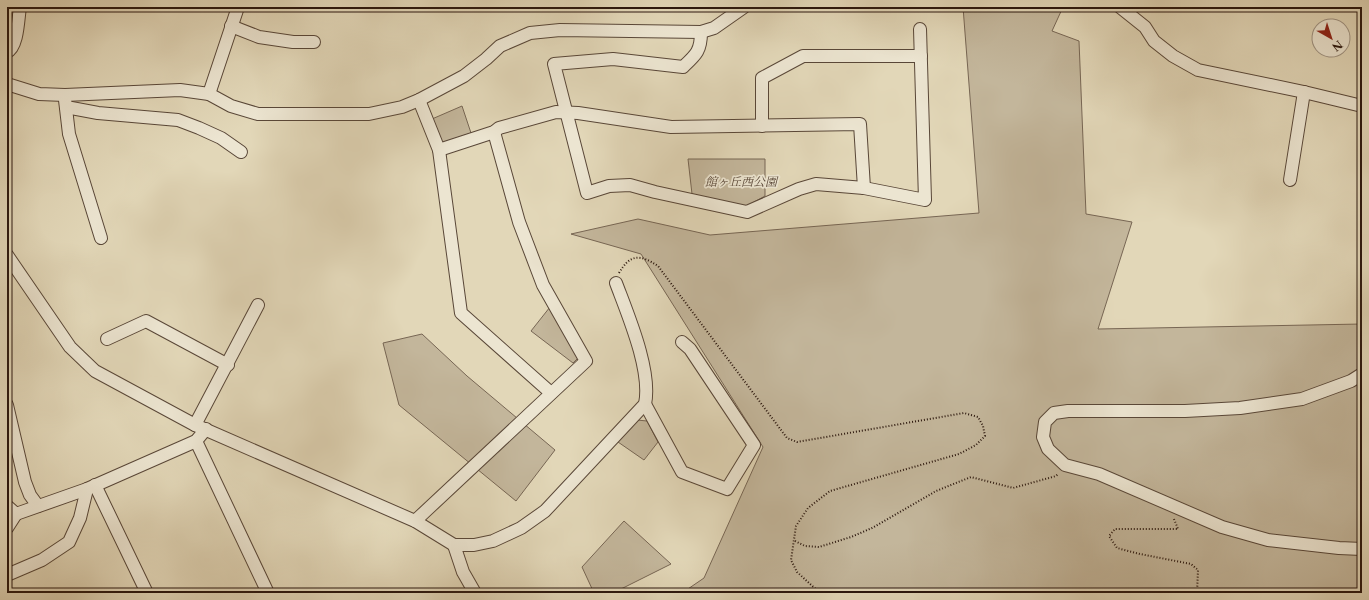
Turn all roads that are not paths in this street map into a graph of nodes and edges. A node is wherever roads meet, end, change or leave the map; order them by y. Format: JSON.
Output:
{"nodes":[{"id":1,"x":20,"y":7,"type":"edge"},
{"id":2,"x":238,"y":7,"type":"edge"},
{"id":3,"x":744,"y":7,"type":"edge"},
{"id":4,"x":1120,"y":7,"type":"edge"},
{"id":5,"x":231,"y":26,"type":"junction"},
{"id":6,"x":920,"y":28,"type":"dead end"},
{"id":7,"x":700,"y":32,"type":"junction"},
{"id":8,"x":314,"y":42,"type":"dead end"},
{"id":9,"x":7,"y":52,"type":"edge"},
{"id":10,"x":921,"y":56,"type":"junction"},
{"id":11,"x":7,"y":84,"type":"edge"},
{"id":12,"x":1304,"y":92,"type":"junction"},
{"id":13,"x":209,"y":94,"type":"junction"},
{"id":14,"x":419,"y":100,"type":"junction"},
{"id":15,"x":65,"y":101,"type":"junction"},
{"id":16,"x":1362,"y":106,"type":"edge"},
{"id":17,"x":566,"y":112,"type":"junction"},
{"id":18,"x":762,"y":126,"type":"junction"},
{"id":19,"x":494,"y":132,"type":"junction"},
{"id":20,"x":439,"y":150,"type":"junction"},
{"id":21,"x":241,"y":152,"type":"dead end"},
{"id":22,"x":1290,"y":180,"type":"dead end"},
{"id":23,"x":864,"y":188,"type":"junction"},
{"id":24,"x":101,"y":238,"type":"dead end"},
{"id":25,"x":7,"y":255,"type":"edge"},
{"id":26,"x":616,"y":283,"type":"road end"},
{"id":27,"x":258,"y":305,"type":"dead end"},
{"id":28,"x":107,"y":340,"type":"dead end"},
{"id":29,"x":682,"y":342,"type":"dead end"},
{"id":30,"x":228,"y":365,"type":"junction"},
{"id":31,"x":1362,"y":374,"type":"edge"},
{"id":32,"x":551,"y":393,"type":"junction"},
{"id":33,"x":645,"y":404,"type":"junction"},
{"id":34,"x":7,"y":405,"type":"edge"},
{"id":35,"x":201,"y":427,"type":"junction"},
{"id":36,"x":196,"y":441,"type":"junction"},
{"id":37,"x":91,"y":487,"type":"junction"},
{"id":38,"x":7,"y":506,"type":"edge"},
{"id":39,"x":38,"y":506,"type":"junction"},
{"id":40,"x":16,"y":514,"type":"junction"},
{"id":41,"x":416,"y":521,"type":"junction"},
{"id":42,"x":7,"y":528,"type":"edge"},
{"id":43,"x":454,"y":544,"type":"junction"},
{"id":44,"x":1362,"y":549,"type":"edge"},
{"id":45,"x":7,"y":575,"type":"edge"},
{"id":46,"x":147,"y":593,"type":"edge"},
{"id":47,"x":268,"y":593,"type":"edge"},
{"id":48,"x":475,"y":593,"type":"edge"}],
"edges":[{"from":1,"to":9,"type":"street"},
{"from":2,"to":5,"type":"street"},
{"from":3,"to":7,"type":"street"},
{"from":4,"to":12,"type":"street"},
{"from":5,"to":8,"type":"street"},
{"from":5,"to":13,"type":"street"},
{"from":6,"to":10,"type":"street"},
{"from":7,"to":14,"type":"street"},
{"from":7,"to":17,"type":"street"},
{"from":10,"to":18,"type":"street"},
{"from":10,"to":23,"type":"street"},
{"from":11,"to":15,"type":"street"},
{"from":12,"to":16,"type":"street"},
{"from":12,"to":22,"type":"street"},
{"from":13,"to":14,"type":"street"},
{"from":13,"to":15,"type":"street"},
{"from":14,"to":20,"type":"street"},
{"from":15,"to":21,"type":"street"},
{"from":15,"to":24,"type":"street"},
{"from":17,"to":18,"type":"street"},
{"from":17,"to":19,"type":"street"},
{"from":17,"to":23,"type":"street"},
{"from":18,"to":23,"type":"street"},
{"from":19,"to":20,"type":"street"},
{"from":19,"to":32,"type":"street"},
{"from":20,"to":32,"type":"street"},
{"from":25,"to":35,"type":"street"},
{"from":26,"to":33,"type":"street"},
{"from":27,"to":30,"type":"street"},
{"from":28,"to":30,"type":"street"},
{"from":29,"to":33,"type":"street"},
{"from":30,"to":35,"type":"street"},
{"from":31,"to":44,"type":"street"},
{"from":32,"to":41,"type":"street"},
{"from":33,"to":43,"type":"street"},
{"from":34,"to":39,"type":"street"},
{"from":35,"to":36,"type":"street"},
{"from":35,"to":41,"type":"street"},
{"from":36,"to":37,"type":"street"},
{"from":36,"to":47,"type":"street"},
{"from":37,"to":39,"type":"street"},
{"from":37,"to":45,"type":"street"},
{"from":37,"to":46,"type":"street"},
{"from":38,"to":40,"type":"street"},
{"from":39,"to":40,"type":"street"},
{"from":40,"to":42,"type":"street"},
{"from":41,"to":43,"type":"street"},
{"from":43,"to":48,"type":"street"}]}
